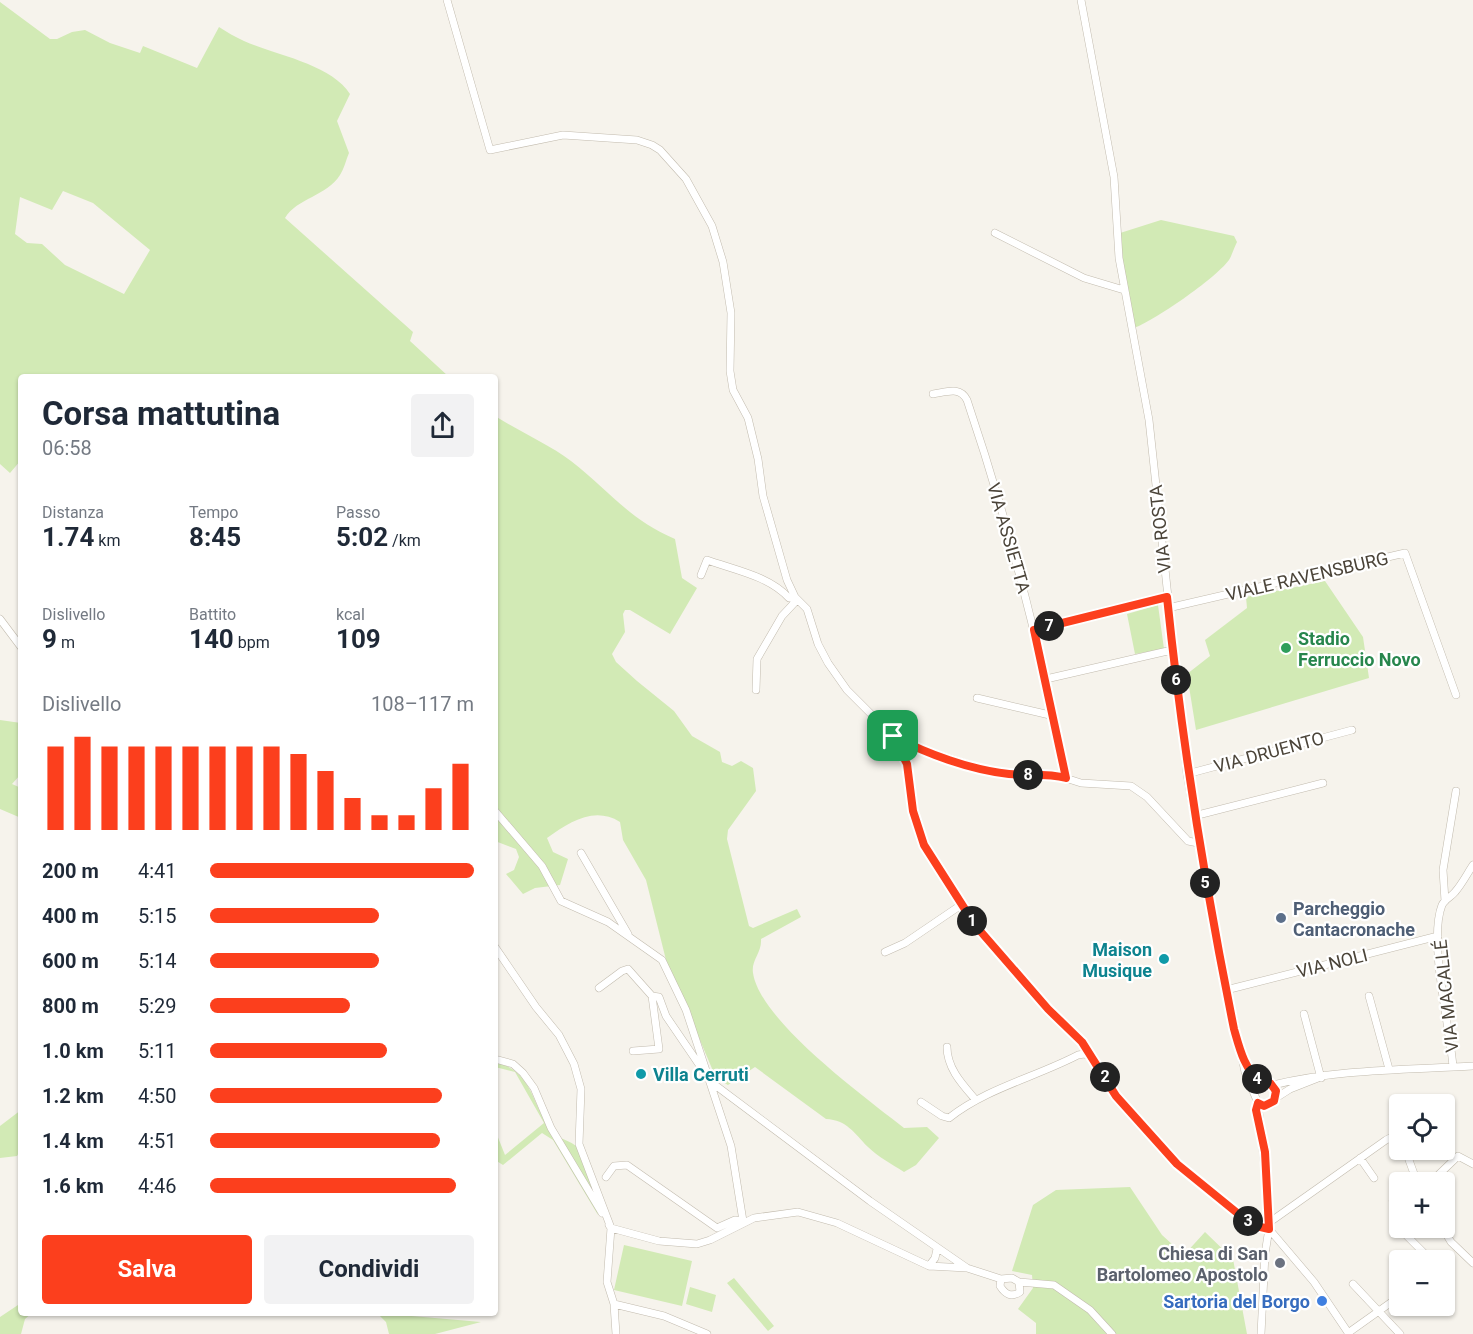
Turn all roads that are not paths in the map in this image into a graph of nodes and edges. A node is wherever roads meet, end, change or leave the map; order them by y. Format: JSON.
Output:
{"nodes":[{"id":1,"x":447,"y":0,"type":"edge"},
{"id":2,"x":1081,"y":0,"type":"edge"},
{"id":3,"x":995,"y":233,"type":"dead end"},
{"id":4,"x":1124,"y":290,"type":"junction"},
{"id":5,"x":933,"y":394,"type":"dead end"},
{"id":6,"x":701,"y":575,"type":"dead end"},
{"id":7,"x":1167,"y":597,"type":"junction"},
{"id":8,"x":796,"y":598,"type":"junction"},
{"id":9,"x":1168,"y":608,"type":"junction"},
{"id":10,"x":0,"y":619,"type":"edge"},
{"id":11,"x":1034,"y":630,"type":"junction"},
{"id":12,"x":18,"y":643,"type":"edge"},
{"id":13,"x":1172,"y":650,"type":"junction"},
{"id":14,"x":1046,"y":679,"type":"junction"},
{"id":15,"x":756,"y":690,"type":"dead end"},
{"id":16,"x":1456,"y":694,"type":"dead end"},
{"id":17,"x":977,"y":698,"type":"dead end"},
{"id":18,"x":1054,"y":716,"type":"junction"},
{"id":19,"x":1352,"y":730,"type":"dead end"},
{"id":20,"x":893,"y":736,"type":"junction"},
{"id":21,"x":1187,"y":774,"type":"junction"},
{"id":22,"x":1066,"y":778,"type":"junction"},
{"id":23,"x":1323,"y":783,"type":"dead end"},
{"id":24,"x":1456,"y":791,"type":"dead end"},
{"id":25,"x":498,"y":815,"type":"edge"},
{"id":26,"x":1194,"y":816,"type":"junction"},
{"id":27,"x":1198,"y":843,"type":"junction"},
{"id":28,"x":581,"y":853,"type":"dead end"},
{"id":29,"x":1473,"y":865,"type":"edge"},
{"id":30,"x":1444,"y":901,"type":"junction"},
{"id":31,"x":961,"y":905,"type":"junction"},
{"id":32,"x":1438,"y":936,"type":"junction"},
{"id":33,"x":630,"y":937,"type":"junction"},
{"id":34,"x":498,"y":951,"type":"edge"},
{"id":35,"x":885,"y":952,"type":"dead end"},
{"id":36,"x":599,"y":988,"type":"dead end"},
{"id":37,"x":1226,"y":990,"type":"junction"},
{"id":38,"x":652,"y":996,"type":"junction"},
{"id":39,"x":1369,"y":996,"type":"dead end"},
{"id":40,"x":1304,"y":1014,"type":"dead end"},
{"id":41,"x":947,"y":1047,"type":"dead end"},
{"id":42,"x":633,"y":1051,"type":"dead end"},
{"id":43,"x":1242,"y":1057,"type":"junction"},
{"id":44,"x":1094,"y":1058,"type":"junction"},
{"id":45,"x":498,"y":1060,"type":"edge"},
{"id":46,"x":1473,"y":1066,"type":"edge"},
{"id":47,"x":1453,"y":1067,"type":"junction"},
{"id":48,"x":1389,"y":1069,"type":"junction"},
{"id":49,"x":1320,"y":1078,"type":"junction"},
{"id":50,"x":711,"y":1082,"type":"junction"},
{"id":51,"x":1261,"y":1083,"type":"junction"},
{"id":52,"x":1273,"y":1085,"type":"junction"},
{"id":53,"x":1254,"y":1092,"type":"junction"},
{"id":54,"x":1276,"y":1098,"type":"junction"},
{"id":55,"x":975,"y":1099,"type":"junction"},
{"id":56,"x":921,"y":1102,"type":"dead end"},
{"id":57,"x":1258,"y":1103,"type":"junction"},
{"id":58,"x":1389,"y":1138,"type":"edge"},
{"id":59,"x":1360,"y":1158,"type":"junction"},
{"id":60,"x":1473,"y":1164,"type":"edge"},
{"id":61,"x":1441,"y":1172,"type":"edge"},
{"id":62,"x":606,"y":1177,"type":"dead end"},
{"id":63,"x":1374,"y":1178,"type":"dead end"},
{"id":64,"x":743,"y":1221,"type":"junction"},
{"id":65,"x":1270,"y":1225,"type":"junction"},
{"id":66,"x":611,"y":1228,"type":"junction"},
{"id":67,"x":1409,"y":1238,"type":"edge"},
{"id":68,"x":1449,"y":1238,"type":"edge"},
{"id":69,"x":937,"y":1249,"type":"junction"},
{"id":70,"x":1421,"y":1250,"type":"edge"},
{"id":71,"x":1473,"y":1263,"type":"edge"},
{"id":72,"x":929,"y":1266,"type":"junction"},
{"id":73,"x":967,"y":1268,"type":"junction"},
{"id":74,"x":1001,"y":1279,"type":"junction"},
{"id":75,"x":1019,"y":1282,"type":"junction"},
{"id":76,"x":1353,"y":1284,"type":"dead end"},
{"id":77,"x":614,"y":1304,"type":"junction"},
{"id":78,"x":1389,"y":1304,"type":"edge"},
{"id":79,"x":1378,"y":1311,"type":"junction"},
{"id":80,"x":1349,"y":1333,"type":"edge"},
{"id":81,"x":616,"y":1334,"type":"edge"},
{"id":82,"x":707,"y":1334,"type":"edge"},
{"id":83,"x":1112,"y":1334,"type":"edge"},
{"id":84,"x":1261,"y":1334,"type":"edge"},
{"id":85,"x":1400,"y":1334,"type":"edge"}],
"edges":[{"from":1,"to":8,"type":"street"},
{"from":2,"to":4,"type":"street","name":"VIA ROSTA"},
{"from":3,"to":4,"type":"street"},
{"from":4,"to":7,"type":"street","name":"VIA ROSTA"},
{"from":5,"to":11,"type":"street","name":"VIA ASSIETTA"},
{"from":6,"to":8,"type":"street"},
{"from":7,"to":9,"type":"street","name":"VIA ROSTA"},
{"from":7,"to":11,"type":"street"},
{"from":8,"to":15,"type":"street"},
{"from":8,"to":20,"type":"street"},
{"from":9,"to":13,"type":"street","name":"VIA ROSTA"},
{"from":9,"to":16,"type":"street","name":"VIALE RAVENSBURG"},
{"from":10,"to":12,"type":"street"},
{"from":11,"to":14,"type":"street","name":"VIA ASSIETTA"},
{"from":13,"to":14,"type":"street"},
{"from":13,"to":21,"type":"street","name":"VIA ROSTA"},
{"from":14,"to":18,"type":"street","name":"VIA ASSIETTA"},
{"from":17,"to":18,"type":"street"},
{"from":18,"to":22,"type":"street","name":"VIA ASSIETTA"},
{"from":19,"to":21,"type":"street","name":"VIA DRUENTO"},
{"from":20,"to":22,"type":"street"},
{"from":20,"to":31,"type":"street"},
{"from":21,"to":26,"type":"street","name":"VIA ROSTA"},
{"from":22,"to":27,"type":"street"},
{"from":23,"to":26,"type":"street"},
{"from":24,"to":30,"type":"street","name":"VIA MACALLÉ"},
{"from":25,"to":33,"type":"street"},
{"from":26,"to":27,"type":"street","name":"VIA ROSTA"},
{"from":27,"to":37,"type":"street","name":"VIA ROSTA"},
{"from":28,"to":33,"type":"street"},
{"from":29,"to":30,"type":"street"},
{"from":30,"to":32,"type":"street","name":"VIA MACALLÉ"},
{"from":31,"to":35,"type":"street"},
{"from":31,"to":44,"type":"street"},
{"from":32,"to":37,"type":"street","name":"VIA NOLI"},
{"from":32,"to":47,"type":"street","name":"VIA MACALLÉ"},
{"from":33,"to":50,"type":"street"},
{"from":34,"to":66,"type":"street"},
{"from":36,"to":38,"type":"street"},
{"from":37,"to":43,"type":"street","name":"VIA ROSTA"},
{"from":38,"to":42,"type":"street"},
{"from":38,"to":50,"type":"street"},
{"from":39,"to":48,"type":"street"},
{"from":40,"to":49,"type":"street"},
{"from":41,"to":55,"type":"street"},
{"from":43,"to":51,"type":"street","name":"VIA ROSTA"},
{"from":43,"to":53,"type":"street","name":"VIA ROSTA"},
{"from":44,"to":55,"type":"street"},
{"from":44,"to":65,"type":"street"},
{"from":45,"to":66,"type":"street"},
{"from":46,"to":47,"type":"street"},
{"from":47,"to":48,"type":"street"},
{"from":48,"to":49,"type":"street"},
{"from":49,"to":52,"type":"street"},
{"from":49,"to":54,"type":"street"},
{"from":50,"to":64,"type":"street"},
{"from":50,"to":69,"type":"street"},
{"from":51,"to":52,"type":"street"},
{"from":51,"to":53,"type":"street"},
{"from":52,"to":54,"type":"street"},
{"from":53,"to":57,"type":"street"},
{"from":54,"to":57,"type":"street"},
{"from":55,"to":56,"type":"street"},
{"from":57,"to":65,"type":"street"},
{"from":58,"to":59,"type":"street"},
{"from":59,"to":63,"type":"street"},
{"from":59,"to":65,"type":"street"},
{"from":60,"to":61,"type":"street"},
{"from":62,"to":64,"type":"street"},
{"from":64,"to":66,"type":"street"},
{"from":64,"to":72,"type":"street"},
{"from":65,"to":80,"type":"street"},
{"from":65,"to":84,"type":"street"},
{"from":66,"to":77,"type":"street"},
{"from":67,"to":70,"type":"street"},
{"from":68,"to":71,"type":"street"},
{"from":69,"to":72,"type":"street"},
{"from":69,"to":73,"type":"street"},
{"from":72,"to":73,"type":"street"},
{"from":73,"to":74,"type":"street"},
{"from":74,"to":75,"type":"street"},
{"from":74,"to":75,"type":"street"},
{"from":75,"to":83,"type":"street"},
{"from":76,"to":79,"type":"street"},
{"from":77,"to":81,"type":"street"},
{"from":77,"to":82,"type":"street"},
{"from":78,"to":79,"type":"street"},
{"from":79,"to":80,"type":"street"},
{"from":79,"to":85,"type":"street"}]}
